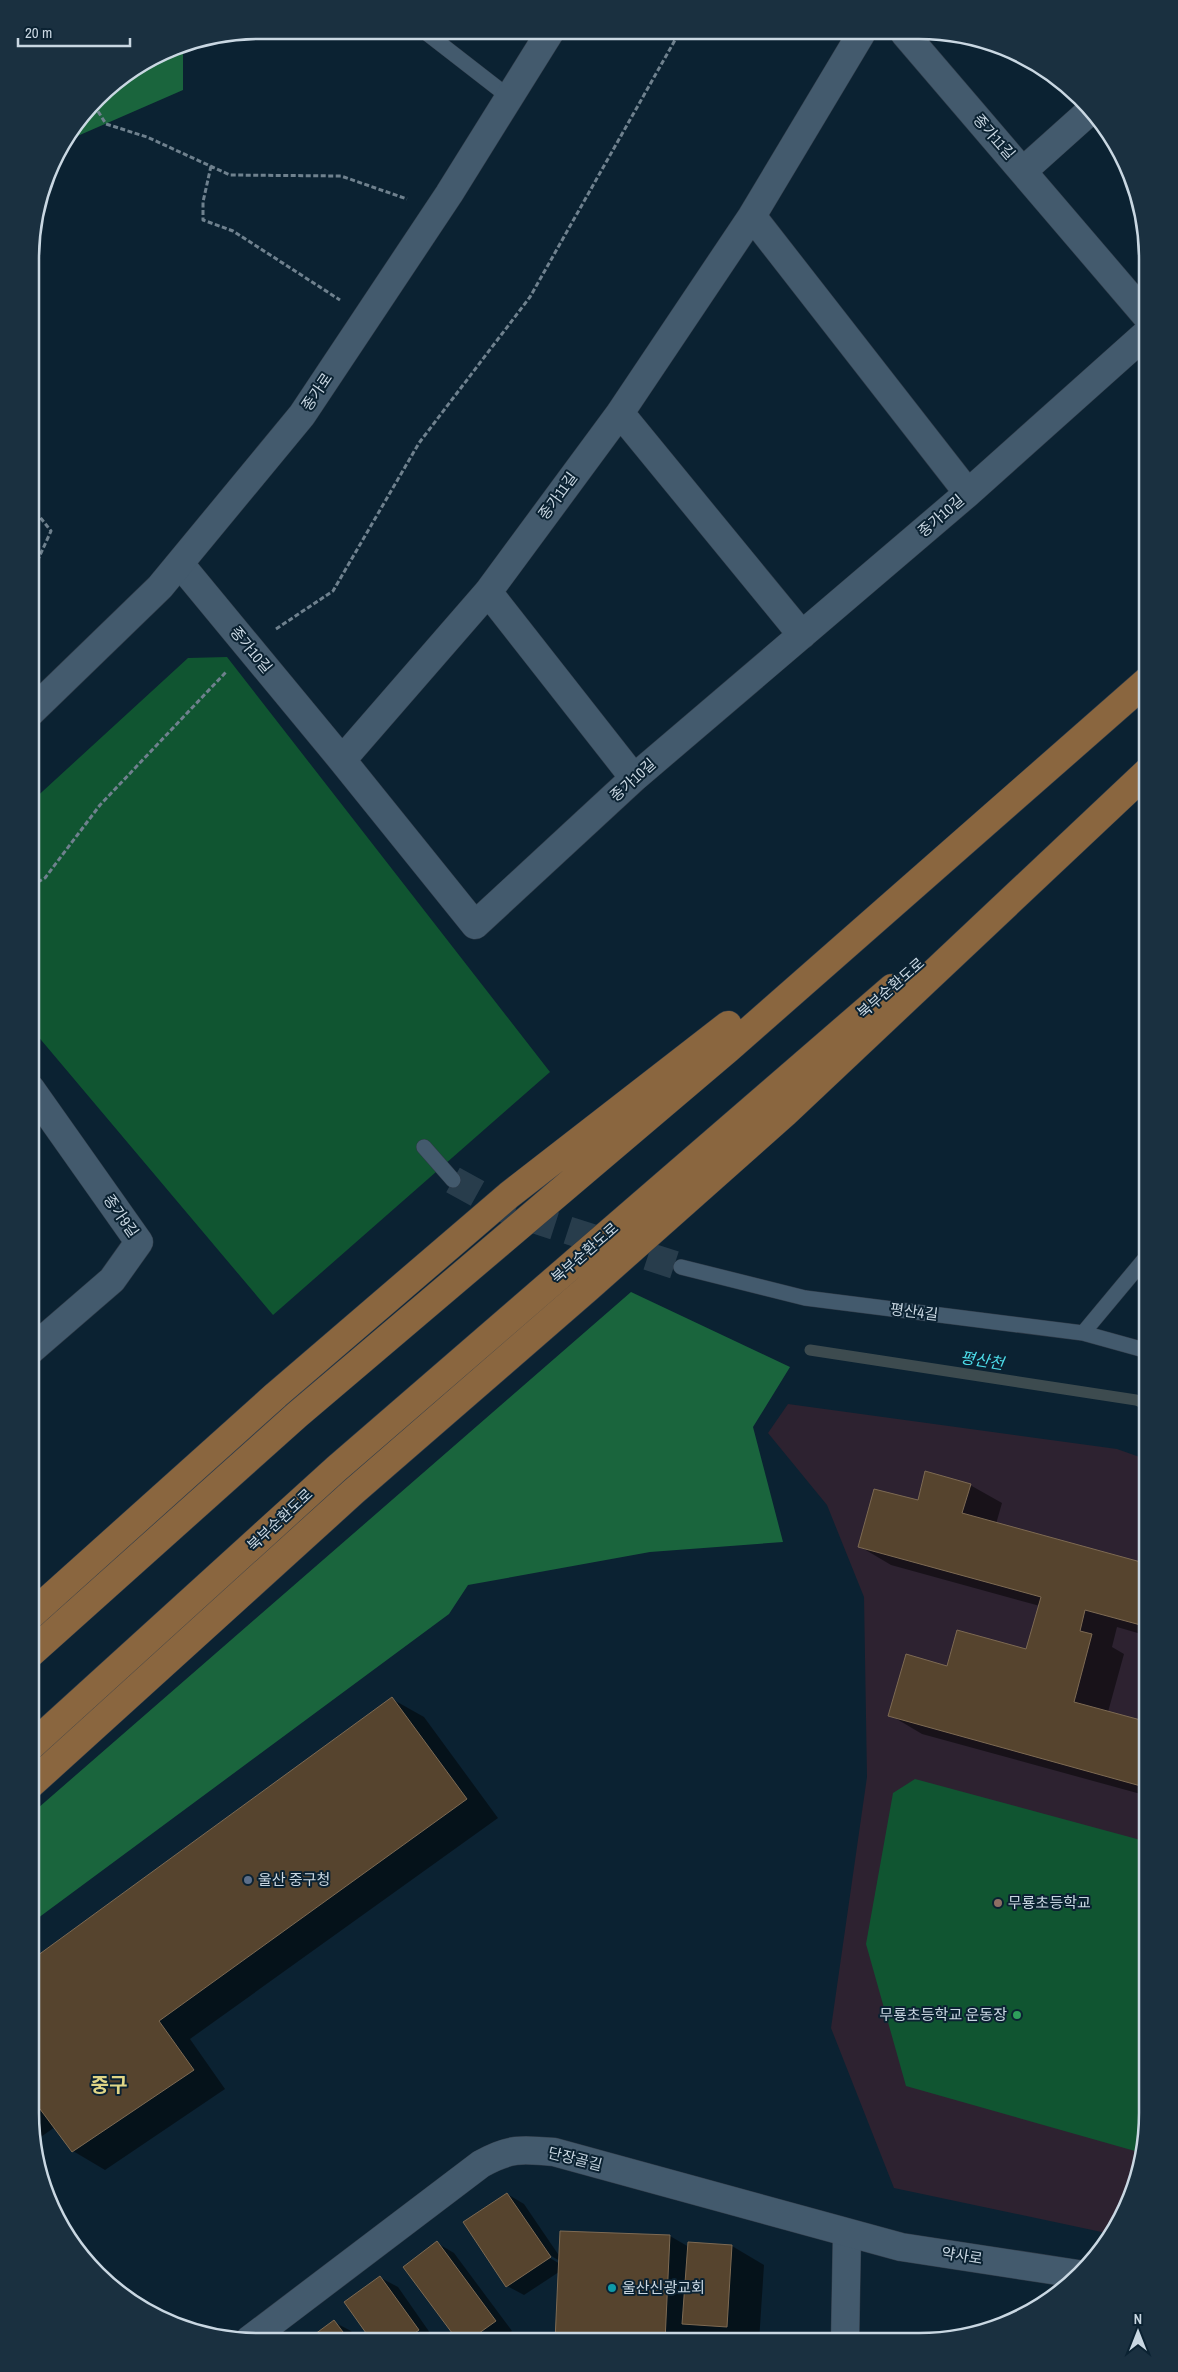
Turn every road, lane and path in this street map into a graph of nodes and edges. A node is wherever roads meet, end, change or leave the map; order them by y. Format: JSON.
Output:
{"nodes":[{"id":1,"x":434,"y":39,"type":"edge"},
{"id":2,"x":546,"y":39,"type":"edge"},
{"id":3,"x":676,"y":39,"type":"edge"},
{"id":4,"x":858,"y":39,"type":"edge"},
{"id":5,"x":909,"y":39,"type":"edge"},
{"id":6,"x":510,"y":97,"type":"junction"},
{"id":7,"x":97,"y":110,"type":"edge"},
{"id":8,"x":1086,"y":115,"type":"edge"},
{"id":9,"x":211,"y":166,"type":"junction"},
{"id":10,"x":1023,"y":171,"type":"junction"},
{"id":11,"x":438,"y":210,"type":"junction"},
{"id":12,"x":752,"y":216,"type":"junction"},
{"id":13,"x":1139,"y":307,"type":"edge"},
{"id":14,"x":369,"y":314,"type":"junction"},
{"id":15,"x":1139,"y":340,"type":"edge"},
{"id":16,"x":620,"y":413,"type":"junction"},
{"id":17,"x":968,"y":493,"type":"junction"},
{"id":18,"x":39,"y":516,"type":"edge"},
{"id":19,"x":39,"y":558,"type":"edge"},
{"id":20,"x":180,"y":564,"type":"junction"},
{"id":21,"x":488,"y":592,"type":"junction"},
{"id":22,"x":802,"y":635,"type":"junction"},
{"id":23,"x":249,"y":647,"type":"junction"},
{"id":24,"x":1139,"y":688,"type":"edge"},
{"id":25,"x":1122,"y":703,"type":"junction"},
{"id":26,"x":39,"y":704,"type":"edge"},
{"id":27,"x":342,"y":760,"type":"junction"},
{"id":28,"x":634,"y":778,"type":"junction"},
{"id":29,"x":1139,"y":778,"type":"edge"},
{"id":30,"x":1139,"y":779,"type":"edge"},
{"id":31,"x":39,"y":881,"type":"edge"},
{"id":32,"x":39,"y":1100,"type":"edge"},
{"id":33,"x":424,"y":1147,"type":"dead end"},
{"id":34,"x":453,"y":1180,"type":"tunnel mouth"},
{"id":35,"x":1139,"y":1266,"type":"edge"},
{"id":36,"x":681,"y":1267,"type":"tunnel mouth"},
{"id":37,"x":1083,"y":1333,"type":"junction"},
{"id":38,"x":39,"y":1343,"type":"edge"},
{"id":39,"x":1139,"y":1349,"type":"edge"},
{"id":40,"x":39,"y":1607,"type":"edge"},
{"id":41,"x":39,"y":1646,"type":"edge"},
{"id":42,"x":39,"y":1739,"type":"edge"},
{"id":43,"x":39,"y":1777,"type":"edge"},
{"id":44,"x":847,"y":2234,"type":"junction"},
{"id":45,"x":1071,"y":2273,"type":"edge"},
{"id":46,"x":258,"y":2333,"type":"edge"},
{"id":47,"x":845,"y":2333,"type":"edge"}],
"edges":[{"from":1,"to":6,"type":"lane"},
{"from":2,"to":6,"type":"street","name":"종가로"},
{"from":3,"to":23,"type":"path"},
{"from":4,"to":12,"type":"street","name":"종가11길"},
{"from":5,"to":10,"type":"street","name":"종가11길"},
{"from":6,"to":11,"type":"street","name":"종가로"},
{"from":7,"to":9,"type":"path"},
{"from":8,"to":10,"type":"street","name":"종가11길"},
{"from":9,"to":11,"type":"path"},
{"from":9,"to":14,"type":"path"},
{"from":10,"to":13,"type":"street"},
{"from":11,"to":14,"type":"street","name":"종가로"},
{"from":12,"to":16,"type":"street","name":"종가11길"},
{"from":12,"to":17,"type":"street"},
{"from":14,"to":20,"type":"street","name":"종가로"},
{"from":15,"to":17,"type":"street","name":"종가10길"},
{"from":16,"to":21,"type":"street","name":"종가11길"},
{"from":16,"to":22,"type":"street"},
{"from":17,"to":22,"type":"street","name":"종가10길"},
{"from":18,"to":19,"type":"path"},
{"from":20,"to":23,"type":"street","name":"종가10길"},
{"from":20,"to":26,"type":"street","name":"종가로"},
{"from":21,"to":27,"type":"street","name":"종가11길"},
{"from":21,"to":28,"type":"street"},
{"from":22,"to":28,"type":"street","name":"종가10길"},
{"from":23,"to":27,"type":"street","name":"종가10길"},
{"from":23,"to":31,"type":"path"},
{"from":24,"to":25,"type":"main road"},
{"from":25,"to":40,"type":"main road"},
{"from":25,"to":41,"type":"main road"},
{"from":27,"to":28,"type":"street","name":"종가10길"},
{"from":29,"to":42,"type":"main road","name":"북부순환도로"},
{"from":30,"to":43,"type":"main road"},
{"from":32,"to":38,"type":"street","name":"종가9길"},
{"from":33,"to":34,"type":"lane"},
{"from":35,"to":37,"type":"lane"},
{"from":36,"to":37,"type":"lane","name":"평산4길"},
{"from":37,"to":39,"type":"lane","name":"평산4길"},
{"from":44,"to":45,"type":"street","name":"약사로"},
{"from":44,"to":46,"type":"street","name":"단장골길"},
{"from":44,"to":47,"type":"street"}]}
